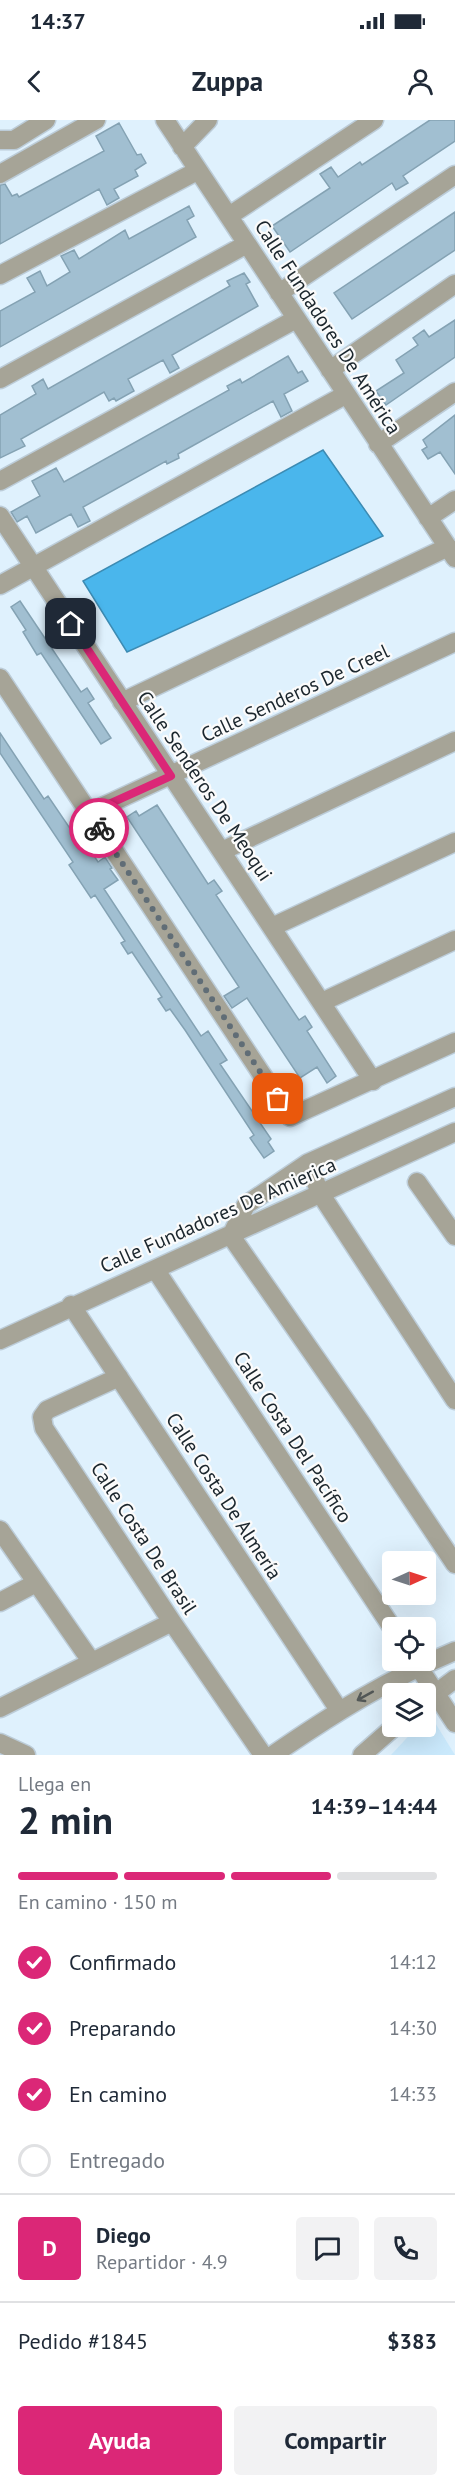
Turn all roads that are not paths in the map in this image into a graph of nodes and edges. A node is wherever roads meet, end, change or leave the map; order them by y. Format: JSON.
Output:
{"nodes":[{"id":1,"x":46,"y":120,"type":"edge"},
{"id":2,"x":96,"y":120,"type":"edge"},
{"id":3,"x":165,"y":120,"type":"edge"},
{"id":4,"x":208,"y":120,"type":"edge"},
{"id":5,"x":374,"y":120,"type":"edge"},
{"id":6,"x":0,"y":140,"type":"edge"},
{"id":7,"x":182,"y":147,"type":"junction"},
{"id":8,"x":197,"y":171,"type":"junction"},
{"id":9,"x":0,"y":174,"type":"edge"},
{"id":10,"x":455,"y":175,"type":"edge"},
{"id":11,"x":228,"y":216,"type":"junction"},
{"id":12,"x":247,"y":244,"type":"junction"},
{"id":13,"x":0,"y":275,"type":"edge"},
{"id":14,"x":455,"y":284,"type":"edge"},
{"id":15,"x":279,"y":293,"type":"junction"},
{"id":16,"x":296,"y":319,"type":"junction"},
{"id":17,"x":330,"y":370,"type":"junction"},
{"id":18,"x":0,"y":379,"type":"edge"},
{"id":19,"x":455,"y":392,"type":"edge"},
{"id":20,"x":345,"y":395,"type":"junction"},
{"id":21,"x":378,"y":444,"type":"junction"},
{"id":22,"x":0,"y":481,"type":"edge"},
{"id":23,"x":455,"y":500,"type":"edge"},
{"id":24,"x":0,"y":516,"type":"edge"},
{"id":25,"x":428,"y":518,"type":"junction"},
{"id":26,"x":451,"y":553,"type":"edge"},
{"id":27,"x":33,"y":566,"type":"junction"},
{"id":28,"x":0,"y":585,"type":"edge"},
{"id":29,"x":455,"y":642,"type":"edge"},
{"id":30,"x":0,"y":678,"type":"edge"},
{"id":31,"x":122,"y":702,"type":"junction"},
{"id":32,"x":455,"y":741,"type":"edge"},
{"id":33,"x":171,"y":776,"type":"junction"},
{"id":34,"x":89,"y":813,"type":"junction"},
{"id":35,"x":455,"y":842,"type":"edge"},
{"id":36,"x":222,"y":851,"type":"junction"},
{"id":37,"x":272,"y":927,"type":"junction"},
{"id":38,"x":455,"y":940,"type":"edge"},
{"id":39,"x":322,"y":1002,"type":"junction"},
{"id":40,"x":455,"y":1042,"type":"edge"},
{"id":41,"x":373,"y":1081,"type":"junction"},
{"id":42,"x":455,"y":1098,"type":"edge"},
{"id":43,"x":455,"y":1132,"type":"edge"},
{"id":44,"x":308,"y":1163,"type":"junction"},
{"id":45,"x":417,"y":1182,"type":"dead end"},
{"id":46,"x":320,"y":1193,"type":"junction"},
{"id":47,"x":231,"y":1236,"type":"junction"},
{"id":48,"x":455,"y":1236,"type":"edge"},
{"id":49,"x":155,"y":1269,"type":"junction"},
{"id":50,"x":71,"y":1305,"type":"junction"},
{"id":51,"x":0,"y":1340,"type":"edge"},
{"id":52,"x":119,"y":1377,"type":"junction"},
{"id":53,"x":455,"y":1400,"type":"edge"},
{"id":54,"x":0,"y":1530,"type":"edge"},
{"id":55,"x":455,"y":1564,"type":"edge"},
{"id":56,"x":36,"y":1583,"type":"junction"},
{"id":57,"x":0,"y":1602,"type":"edge"},
{"id":58,"x":385,"y":1617,"type":"edge"},
{"id":59,"x":172,"y":1622,"type":"junction"},
{"id":60,"x":455,"y":1651,"type":"edge"},
{"id":61,"x":436,"y":1657,"type":"edge"},
{"id":62,"x":91,"y":1661,"type":"junction"},
{"id":63,"x":403,"y":1671,"type":"edge"},
{"id":64,"x":455,"y":1679,"type":"edge"},
{"id":65,"x":436,"y":1693,"type":"edge"},
{"id":66,"x":436,"y":1702,"type":"edge"},
{"id":67,"x":0,"y":1708,"type":"edge"},
{"id":68,"x":339,"y":1710,"type":"junction"},
{"id":69,"x":455,"y":1723,"type":"edge"},
{"id":70,"x":382,"y":1737,"type":"edge"},
{"id":71,"x":0,"y":1743,"type":"edge"},
{"id":72,"x":26,"y":1755,"type":"edge"},
{"id":73,"x":263,"y":1755,"type":"edge"},
{"id":74,"x":273,"y":1755,"type":"edge"},
{"id":75,"x":363,"y":1755,"type":"edge"}],
"edges":[{"from":1,"to":6,"type":"street"},
{"from":2,"to":9,"type":"street"},
{"from":3,"to":7,"type":"street","name":"Calle Fundadores De América"},
{"from":4,"to":7,"type":"street"},
{"from":5,"to":11,"type":"street"},
{"from":7,"to":8,"type":"street","name":"Calle Fundadores De América"},
{"from":8,"to":11,"type":"street","name":"Calle Fundadores De América"},
{"from":8,"to":13,"type":"street"},
{"from":10,"to":15,"type":"street"},
{"from":11,"to":12,"type":"street","name":"Calle Fundadores De América"},
{"from":12,"to":15,"type":"street","name":"Calle Fundadores De América"},
{"from":12,"to":18,"type":"street"},
{"from":14,"to":17,"type":"street"},
{"from":15,"to":16,"type":"street","name":"Calle Fundadores De América"},
{"from":16,"to":17,"type":"street","name":"Calle Fundadores De América"},
{"from":16,"to":22,"type":"street"},
{"from":17,"to":20,"type":"street","name":"Calle Fundadores De América"},
{"from":19,"to":21,"type":"street"},
{"from":20,"to":21,"type":"street","name":"Calle Fundadores De América"},
{"from":20,"to":27,"type":"street"},
{"from":21,"to":25,"type":"street","name":"Calle Fundadores De América"},
{"from":23,"to":25,"type":"street"},
{"from":24,"to":27,"type":"street","name":"Calle Senderos De Meoqui"},
{"from":25,"to":26,"type":"street","name":"Calle Fundadores De América"},
{"from":26,"to":31,"type":"street"},
{"from":27,"to":28,"type":"street"},
{"from":27,"to":31,"type":"street","name":"Calle Senderos De Meoqui"},
{"from":29,"to":33,"type":"street","name":"Calle Senderos De Creel"},
{"from":30,"to":34,"type":"street"},
{"from":31,"to":33,"type":"street","name":"Calle Senderos De Meoqui"},
{"from":32,"to":36,"type":"street"},
{"from":33,"to":34,"type":"street","name":"Calle Senderos De Creel"},
{"from":33,"to":36,"type":"street","name":"Calle Senderos De Meoqui"},
{"from":34,"to":41,"type":"street"},
{"from":35,"to":37,"type":"street"},
{"from":36,"to":37,"type":"street","name":"Calle Senderos De Meoqui"},
{"from":37,"to":39,"type":"street","name":"Calle Senderos De Meoqui"},
{"from":38,"to":39,"type":"street"},
{"from":39,"to":41,"type":"street","name":"Calle Senderos De Meoqui"},
{"from":40,"to":41,"type":"street"},
{"from":42,"to":44,"type":"street"},
{"from":43,"to":46,"type":"street","name":"Calle Fundadores De Amierica"},
{"from":44,"to":46,"type":"street"},
{"from":44,"to":47,"type":"street"},
{"from":45,"to":48,"type":"street"},
{"from":46,"to":47,"type":"street","name":"Calle Fundadores De Amierica"},
{"from":46,"to":53,"type":"street"},
{"from":47,"to":49,"type":"street","name":"Calle Fundadores De Amierica"},
{"from":47,"to":55,"type":"street"},
{"from":49,"to":50,"type":"street","name":"Calle Fundadores De Amierica"},
{"from":49,"to":58,"type":"street","name":"Calle Costa Del Pacífico"},
{"from":50,"to":51,"type":"street","name":"Calle Fundadores De Amierica"},
{"from":50,"to":52,"type":"street","name":"Calle Costa De Almería"},
{"from":52,"to":59,"type":"street","name":"Calle Costa De Brasil"},
{"from":52,"to":68,"type":"street","name":"Calle Costa De Almería"},
{"from":54,"to":56,"type":"street"},
{"from":56,"to":57,"type":"street"},
{"from":56,"to":62,"type":"street"},
{"from":59,"to":62,"type":"street"},
{"from":59,"to":73,"type":"street","name":"Calle Costa De Brasil"},
{"from":60,"to":61,"type":"street"},
{"from":62,"to":67,"type":"street"},
{"from":63,"to":68,"type":"street","one_way":true},
{"from":64,"to":65,"type":"street"},
{"from":66,"to":69,"type":"street"},
{"from":68,"to":74,"type":"street"},
{"from":70,"to":75,"type":"street"},
{"from":71,"to":72,"type":"street"}]}
